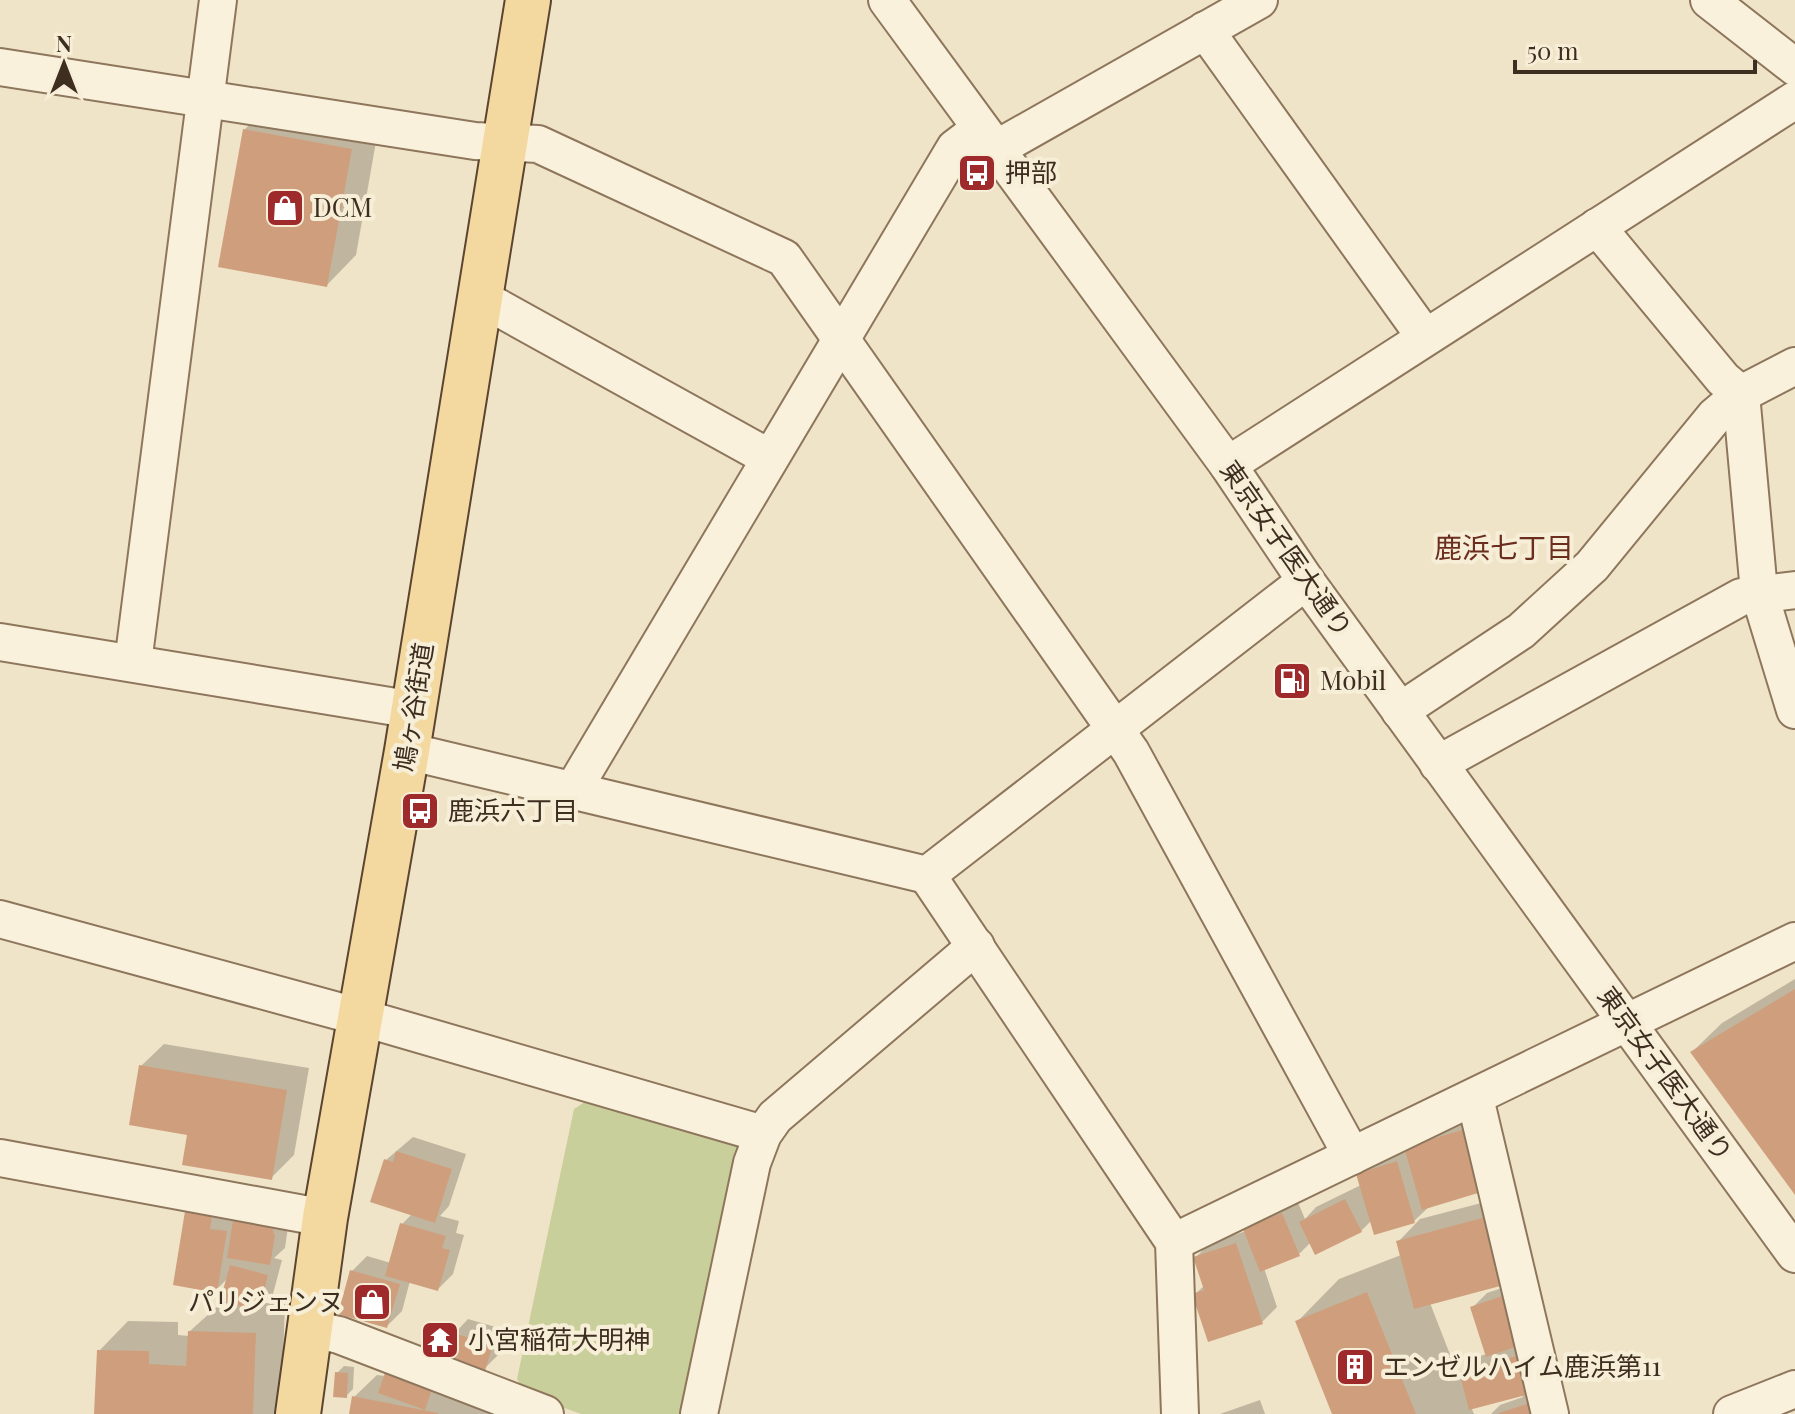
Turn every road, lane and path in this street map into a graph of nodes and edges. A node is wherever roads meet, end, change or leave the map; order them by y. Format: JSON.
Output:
{"nodes":[{"id":1,"x":218,"y":0,"type":"edge"},
{"id":2,"x":528,"y":0,"type":"edge"},
{"id":3,"x":887,"y":0,"type":"edge"},
{"id":4,"x":1259,"y":0,"type":"edge"},
{"id":5,"x":1709,"y":0,"type":"edge"},
{"id":6,"x":1205,"y":30,"type":"junction"},
{"id":7,"x":0,"y":67,"type":"edge"},
{"id":8,"x":1795,"y":67,"type":"edge"},
{"id":9,"x":206,"y":98,"type":"junction"},
{"id":10,"x":1795,"y":100,"type":"edge"},
{"id":11,"x":988,"y":139,"type":"junction"},
{"id":12,"x":505,"y":140,"type":"junction"},
{"id":13,"x":1597,"y":227,"type":"junction"},
{"id":14,"x":479,"y":297,"type":"junction"},
{"id":15,"x":839,"y":337,"type":"junction"},
{"id":16,"x":1425,"y":337,"type":"junction"},
{"id":17,"x":1795,"y":366,"type":"edge"},
{"id":18,"x":1741,"y":394,"type":"junction"},
{"id":19,"x":768,"y":457,"type":"junction"},
{"id":20,"x":1228,"y":465,"type":"junction"},
{"id":21,"x":1306,"y":581,"type":"junction"},
{"id":22,"x":1795,"y":590,"type":"edge"},
{"id":23,"x":1759,"y":592,"type":"junction"},
{"id":24,"x":0,"y":642,"type":"edge"},
{"id":25,"x":133,"y":663,"type":"junction"},
{"id":26,"x":1795,"y":710,"type":"edge"},
{"id":27,"x":1400,"y":711,"type":"junction"},
{"id":28,"x":1114,"y":729,"type":"junction"},
{"id":29,"x":410,"y":731,"type":"junction"},
{"id":30,"x":1438,"y":764,"type":"junction"},
{"id":31,"x":573,"y":790,"type":"junction"},
{"id":32,"x":927,"y":875,"type":"junction"},
{"id":33,"x":0,"y":919,"type":"edge"},
{"id":34,"x":1795,"y":941,"type":"edge"},
{"id":35,"x":976,"y":946,"type":"junction"},
{"id":36,"x":360,"y":1017,"type":"junction"},
{"id":37,"x":1628,"y":1023,"type":"junction"},
{"id":38,"x":1475,"y":1098,"type":"junction"},
{"id":39,"x":763,"y":1134,"type":"junction"},
{"id":40,"x":1352,"y":1156,"type":"junction"},
{"id":41,"x":0,"y":1158,"type":"edge"},
{"id":42,"x":325,"y":1218,"type":"junction"},
{"id":43,"x":1174,"y":1242,"type":"junction"},
{"id":44,"x":1795,"y":1254,"type":"edge"},
{"id":45,"x":307,"y":1328,"type":"junction"},
{"id":46,"x":1795,"y":1389,"type":"edge"},
{"id":47,"x":298,"y":1414,"type":"edge"},
{"id":48,"x":545,"y":1414,"type":"edge"},
{"id":49,"x":699,"y":1414,"type":"edge"},
{"id":50,"x":1180,"y":1414,"type":"edge"},
{"id":51,"x":1550,"y":1414,"type":"edge"},
{"id":52,"x":1732,"y":1414,"type":"edge"}],
"edges":[{"from":1,"to":9,"type":"street"},
{"from":2,"to":12,"type":"main road","name":"鳩ヶ谷街道"},
{"from":3,"to":11,"type":"street","name":"東京女子医大通り"},
{"from":4,"to":6,"type":"street"},
{"from":5,"to":8,"type":"street"},
{"from":6,"to":11,"type":"street"},
{"from":6,"to":16,"type":"street"},
{"from":7,"to":9,"type":"street"},
{"from":9,"to":12,"type":"street"},
{"from":9,"to":25,"type":"street"},
{"from":10,"to":13,"type":"street"},
{"from":11,"to":15,"type":"street"},
{"from":11,"to":20,"type":"street","name":"東京女子医大通り"},
{"from":12,"to":14,"type":"main road","name":"鳩ヶ谷街道"},
{"from":12,"to":15,"type":"street"},
{"from":13,"to":16,"type":"street"},
{"from":13,"to":18,"type":"street"},
{"from":14,"to":19,"type":"street"},
{"from":14,"to":29,"type":"main road","name":"鳩ヶ谷街道"},
{"from":15,"to":19,"type":"street"},
{"from":15,"to":28,"type":"street"},
{"from":16,"to":20,"type":"street"},
{"from":17,"to":18,"type":"street"},
{"from":18,"to":23,"type":"street"},
{"from":18,"to":27,"type":"street"},
{"from":19,"to":31,"type":"street"},
{"from":20,"to":21,"type":"street","name":"東京女子医大通り"},
{"from":21,"to":27,"type":"street","name":"東京女子医大通り"},
{"from":21,"to":28,"type":"street"},
{"from":22,"to":23,"type":"street"},
{"from":23,"to":26,"type":"street"},
{"from":23,"to":30,"type":"street"},
{"from":24,"to":25,"type":"street"},
{"from":25,"to":29,"type":"street"},
{"from":27,"to":30,"type":"street","name":"東京女子医大通り"},
{"from":28,"to":32,"type":"street"},
{"from":28,"to":40,"type":"street"},
{"from":29,"to":31,"type":"street"},
{"from":29,"to":36,"type":"main road","name":"鳩ヶ谷街道"},
{"from":30,"to":37,"type":"street","name":"東京女子医大通り"},
{"from":31,"to":32,"type":"street"},
{"from":32,"to":35,"type":"street"},
{"from":33,"to":36,"type":"street"},
{"from":34,"to":37,"type":"street"},
{"from":35,"to":39,"type":"street"},
{"from":35,"to":43,"type":"street"},
{"from":36,"to":39,"type":"street"},
{"from":36,"to":42,"type":"main road","name":"鳩ヶ谷街道"},
{"from":37,"to":38,"type":"street"},
{"from":37,"to":44,"type":"street","name":"東京女子医大通り"},
{"from":38,"to":40,"type":"street"},
{"from":38,"to":51,"type":"street"},
{"from":39,"to":49,"type":"street"},
{"from":40,"to":43,"type":"street"},
{"from":41,"to":42,"type":"street"},
{"from":42,"to":45,"type":"main road","name":"鳩ヶ谷街道"},
{"from":43,"to":50,"type":"street"},
{"from":45,"to":47,"type":"main road","name":"鳩ヶ谷街道"},
{"from":45,"to":48,"type":"street"},
{"from":46,"to":52,"type":"street"}]}
